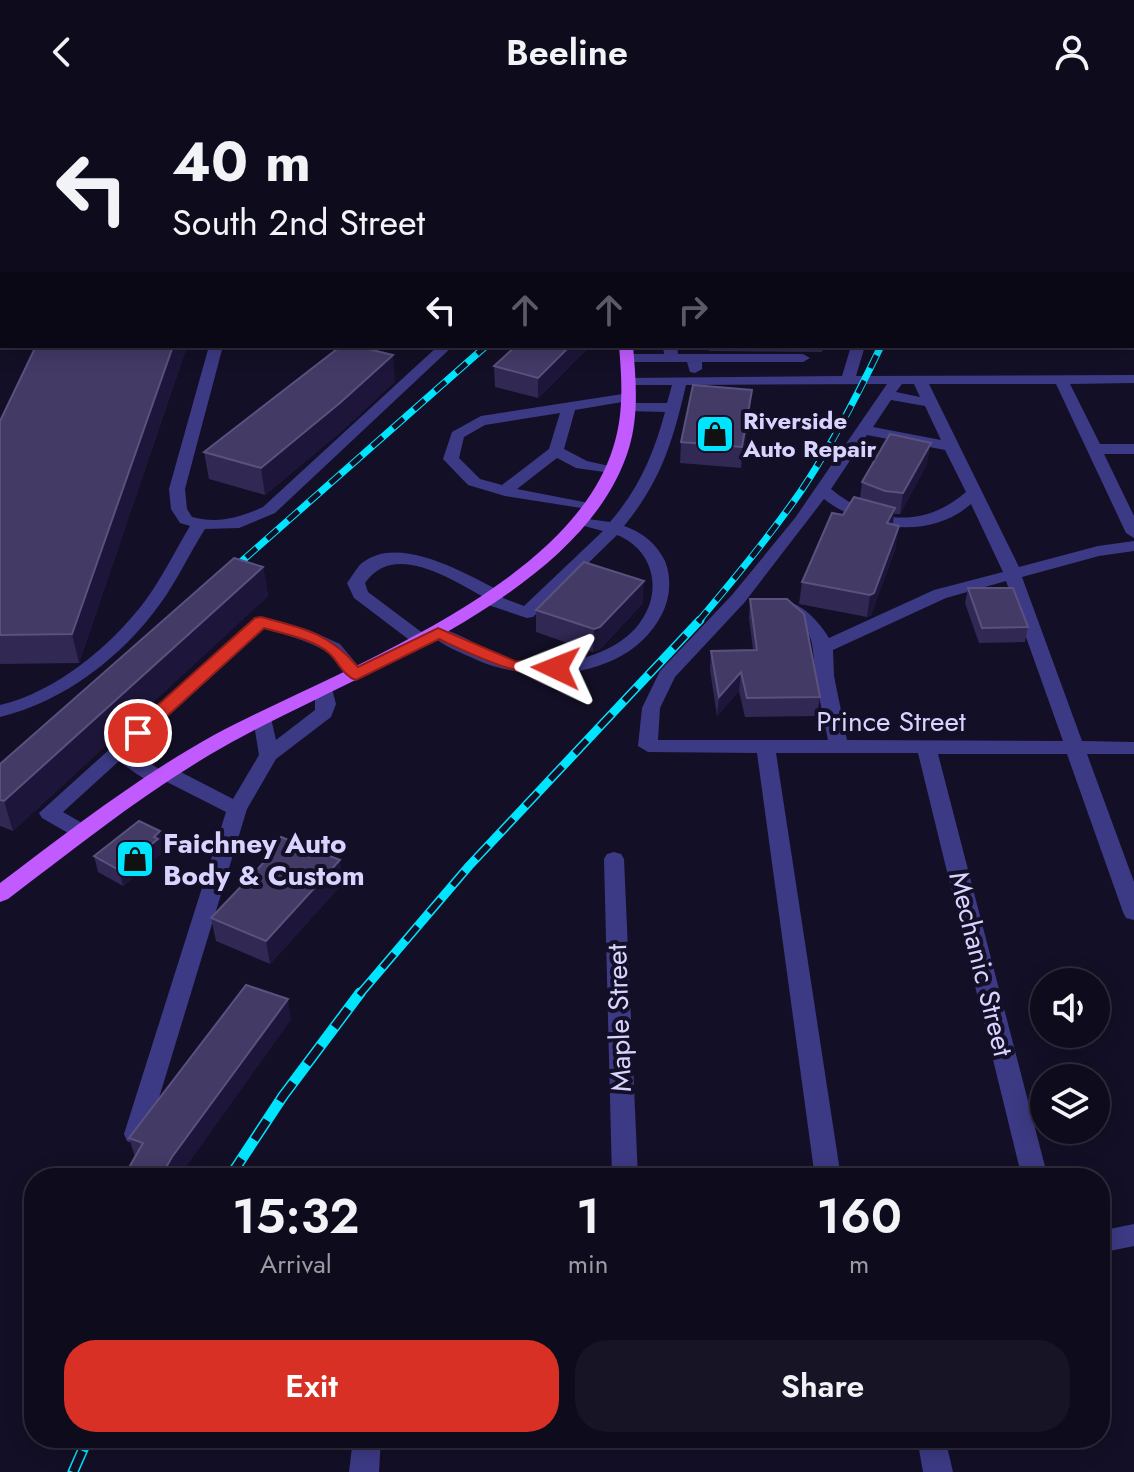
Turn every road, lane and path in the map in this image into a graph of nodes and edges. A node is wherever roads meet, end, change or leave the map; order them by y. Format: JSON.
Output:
{"nodes":[{"id":1,"x":1134,"y":268,"type":"edge"},
{"id":2,"x":1134,"y":279,"type":"edge"},
{"id":3,"x":215,"y":348,"type":"edge"},
{"id":4,"x":444,"y":348,"type":"edge"},
{"id":5,"x":857,"y":348,"type":"edge"},
{"id":6,"x":627,"y":352,"type":"edge"},
{"id":7,"x":671,"y":352,"type":"edge"},
{"id":8,"x":694,"y":358,"type":"junction"},
{"id":9,"x":803,"y":358,"type":"dead end"},
{"id":10,"x":848,"y":379,"type":"junction"},
{"id":11,"x":898,"y":379,"type":"junction"},
{"id":12,"x":919,"y":379,"type":"junction"},
{"id":13,"x":1061,"y":379,"type":"junction"},
{"id":14,"x":1134,"y":379,"type":"edge"},
{"id":15,"x":680,"y":381,"type":"junction"},
{"id":16,"x":697,"y":381,"type":"junction"},
{"id":17,"x":629,"y":395,"type":"junction"},
{"id":18,"x":888,"y":395,"type":"junction"},
{"id":19,"x":931,"y":403,"type":"junction"},
{"id":20,"x":569,"y":407,"type":"junction"},
{"id":21,"x":673,"y":408,"type":"junction"},
{"id":22,"x":862,"y":430,"type":"junction"},
{"id":23,"x":951,"y":446,"type":"junction"},
{"id":24,"x":1095,"y":449,"type":"junction"},
{"id":25,"x":1134,"y":449,"type":"edge"},
{"id":26,"x":556,"y":451,"type":"junction"},
{"id":27,"x":612,"y":471,"type":"junction"},
{"id":28,"x":822,"y":489,"type":"junction"},
{"id":29,"x":505,"y":491,"type":"junction"},
{"id":30,"x":974,"y":493,"type":"junction"},
{"id":31,"x":583,"y":513,"type":"junction"},
{"id":32,"x":200,"y":524,"type":"junction"},
{"id":33,"x":1133,"y":528,"type":"edge"},
{"id":34,"x":612,"y":529,"type":"junction"},
{"id":35,"x":1134,"y":546,"type":"edge"},
{"id":36,"x":1013,"y":575,"type":"junction"},
{"id":37,"x":740,"y":596,"type":"junction"},
{"id":38,"x":493,"y":598,"type":"junction"},
{"id":39,"x":430,"y":637,"type":"junction"},
{"id":40,"x":824,"y":647,"type":"junction"},
{"id":41,"x":356,"y":674,"type":"junction"},
{"id":42,"x":324,"y":689,"type":"junction"},
{"id":43,"x":0,"y":711,"type":"edge"},
{"id":44,"x":263,"y":718,"type":"junction"},
{"id":45,"x":766,"y":748,"type":"junction"},
{"id":46,"x":1074,"y":748,"type":"junction"},
{"id":47,"x":1134,"y":748,"type":"edge"},
{"id":48,"x":839,"y":749,"type":"junction"},
{"id":49,"x":927,"y":749,"type":"junction"},
{"id":50,"x":117,"y":751,"type":"junction"},
{"id":51,"x":269,"y":755,"type":"junction"},
{"id":52,"x":162,"y":775,"type":"junction"},
{"id":53,"x":237,"y":809,"type":"junction"},
{"id":54,"x":82,"y":832,"type":"junction"},
{"id":55,"x":614,"y":859,"type":"dead end"},
{"id":56,"x":0,"y":894,"type":"edge"},
{"id":57,"x":1134,"y":912,"type":"edge"},
{"id":58,"x":136,"y":1134,"type":"edge"},
{"id":59,"x":625,"y":1168,"type":"edge"},
{"id":60,"x":827,"y":1168,"type":"edge"},
{"id":61,"x":1032,"y":1168,"type":"edge"},
{"id":62,"x":1134,"y":1235,"type":"edge"},
{"id":63,"x":1110,"y":1240,"type":"edge"},
{"id":64,"x":366,"y":1448,"type":"edge"},
{"id":65,"x":933,"y":1448,"type":"edge"},
{"id":66,"x":364,"y":1472,"type":"edge"},
{"id":67,"x":938,"y":1472,"type":"edge"}],
"edges":[{"from":1,"to":2,"type":"street"},
{"from":3,"to":32,"type":"street"},
{"from":4,"to":32,"type":"street"},
{"from":5,"to":10,"type":"street"},
{"from":6,"to":7,"type":"street"},
{"from":6,"to":17,"type":"main road"},
{"from":7,"to":8,"type":"street"},
{"from":8,"to":9,"type":"street"},
{"from":8,"to":16,"type":"street"},
{"from":10,"to":11,"type":"street"},
{"from":10,"to":16,"type":"street"},
{"from":11,"to":12,"type":"street"},
{"from":11,"to":18,"type":"street"},
{"from":12,"to":13,"type":"street"},
{"from":12,"to":19,"type":"street"},
{"from":13,"to":14,"type":"street"},
{"from":13,"to":24,"type":"street"},
{"from":15,"to":16,"type":"street"},
{"from":15,"to":17,"type":"street"},
{"from":15,"to":21,"type":"street"},
{"from":17,"to":20,"type":"street"},
{"from":17,"to":21,"type":"street"},
{"from":17,"to":27,"type":"main road"},
{"from":18,"to":19,"type":"street"},
{"from":18,"to":22,"type":"street"},
{"from":19,"to":23,"type":"street"},
{"from":20,"to":26,"type":"street"},
{"from":20,"to":29,"type":"street"},
{"from":21,"to":34,"type":"street"},
{"from":22,"to":23,"type":"street"},
{"from":22,"to":28,"type":"street"},
{"from":23,"to":30,"type":"street"},
{"from":24,"to":25,"type":"street"},
{"from":24,"to":33,"type":"street"},
{"from":26,"to":27,"type":"street"},
{"from":26,"to":29,"type":"street"},
{"from":27,"to":31,"type":"main road"},
{"from":28,"to":30,"type":"street"},
{"from":28,"to":37,"type":"street"},
{"from":29,"to":31,"type":"street"},
{"from":30,"to":36,"type":"street"},
{"from":31,"to":34,"type":"street"},
{"from":31,"to":38,"type":"main road"},
{"from":32,"to":43,"type":"street"},
{"from":34,"to":38,"type":"street"},
{"from":34,"to":39,"type":"street"},
{"from":35,"to":36,"type":"street"},
{"from":36,"to":40,"type":"street"},
{"from":36,"to":46,"type":"street"},
{"from":37,"to":40,"type":"street"},
{"from":37,"to":45,"type":"street","name":"Prince Street"},
{"from":38,"to":39,"type":"main road"},
{"from":38,"to":39,"type":"street"},
{"from":39,"to":41,"type":"main road"},
{"from":40,"to":48,"type":"street"},
{"from":41,"to":42,"type":"main road"},
{"from":41,"to":50,"type":"street"},
{"from":42,"to":44,"type":"main road"},
{"from":42,"to":51,"type":"street"},
{"from":44,"to":51,"type":"street"},
{"from":44,"to":52,"type":"main road"},
{"from":45,"to":48,"type":"street","name":"Prince Street"},
{"from":45,"to":60,"type":"street"},
{"from":46,"to":47,"type":"street","name":"Prince Street"},
{"from":46,"to":49,"type":"street","name":"Prince Street"},
{"from":46,"to":57,"type":"street"},
{"from":48,"to":49,"type":"street","name":"Prince Street"},
{"from":49,"to":61,"type":"street","name":"Mechanic Street"},
{"from":50,"to":52,"type":"street"},
{"from":50,"to":54,"type":"street"},
{"from":51,"to":53,"type":"street"},
{"from":52,"to":53,"type":"street"},
{"from":52,"to":54,"type":"main road"},
{"from":53,"to":58,"type":"street"},
{"from":54,"to":56,"type":"main road"},
{"from":55,"to":59,"type":"street","name":"Maple Street"},
{"from":62,"to":63,"type":"street"},
{"from":64,"to":66,"type":"street"},
{"from":65,"to":67,"type":"street"}]}
